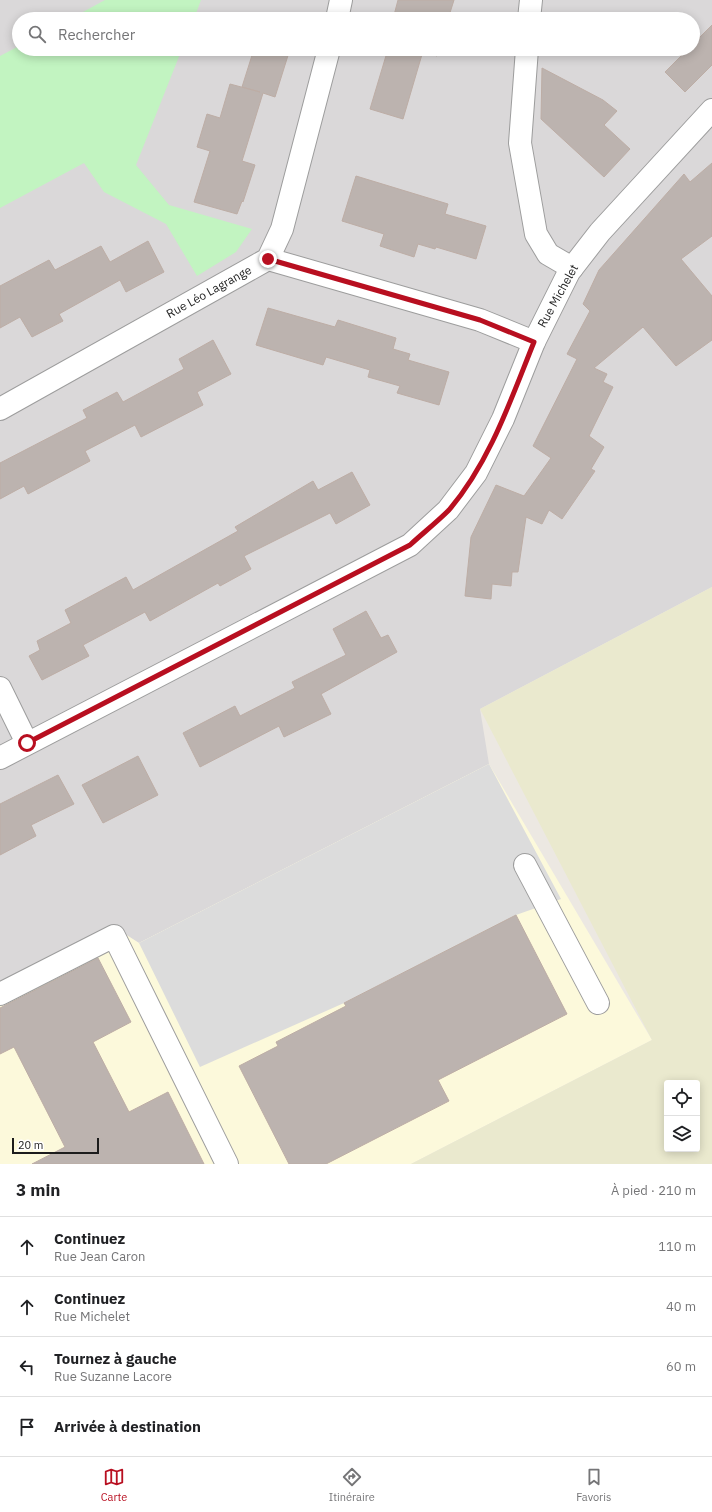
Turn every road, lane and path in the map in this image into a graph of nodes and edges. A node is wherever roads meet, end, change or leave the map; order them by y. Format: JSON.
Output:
{"nodes":[{"id":1,"x":342,"y":0,"type":"edge"},
{"id":2,"x":531,"y":0,"type":"edge"},
{"id":3,"x":338,"y":12,"type":"edge"},
{"id":4,"x":530,"y":12,"type":"edge"},
{"id":5,"x":327,"y":56,"type":"edge"},
{"id":6,"x":526,"y":56,"type":"edge"},
{"id":7,"x":708,"y":120,"type":"edge"},
{"id":8,"x":268,"y":259,"type":"junction"},
{"id":9,"x":572,"y":268,"type":"junction"},
{"id":10,"x":534,"y":342,"type":"junction"},
{"id":11,"x":0,"y":409,"type":"edge"},
{"id":12,"x":0,"y":688,"type":"edge"},
{"id":13,"x":27,"y":743,"type":"junction"},
{"id":14,"x":0,"y":758,"type":"edge"},
{"id":15,"x":525,"y":865,"type":"dead end"},
{"id":16,"x":0,"y":994,"type":"edge"},
{"id":17,"x":598,"y":1003,"type":"dead end"},
{"id":18,"x":227,"y":1164,"type":"edge"}],
"edges":[{"from":1,"to":3,"type":"street"},
{"from":2,"to":4,"type":"street"},
{"from":5,"to":8,"type":"street"},
{"from":6,"to":9,"type":"street"},
{"from":7,"to":9,"type":"street","name":"Rue Michelet"},
{"from":8,"to":10,"type":"street"},
{"from":8,"to":11,"type":"street","name":"Rue Léo Lagrange"},
{"from":9,"to":10,"type":"street","name":"Rue Michelet"},
{"from":10,"to":13,"type":"street","name":"Rue Michelet"},
{"from":12,"to":13,"type":"street"},
{"from":13,"to":14,"type":"street","name":"Rue Michelet"},
{"from":15,"to":17,"type":"street"},
{"from":16,"to":18,"type":"street"}]}
